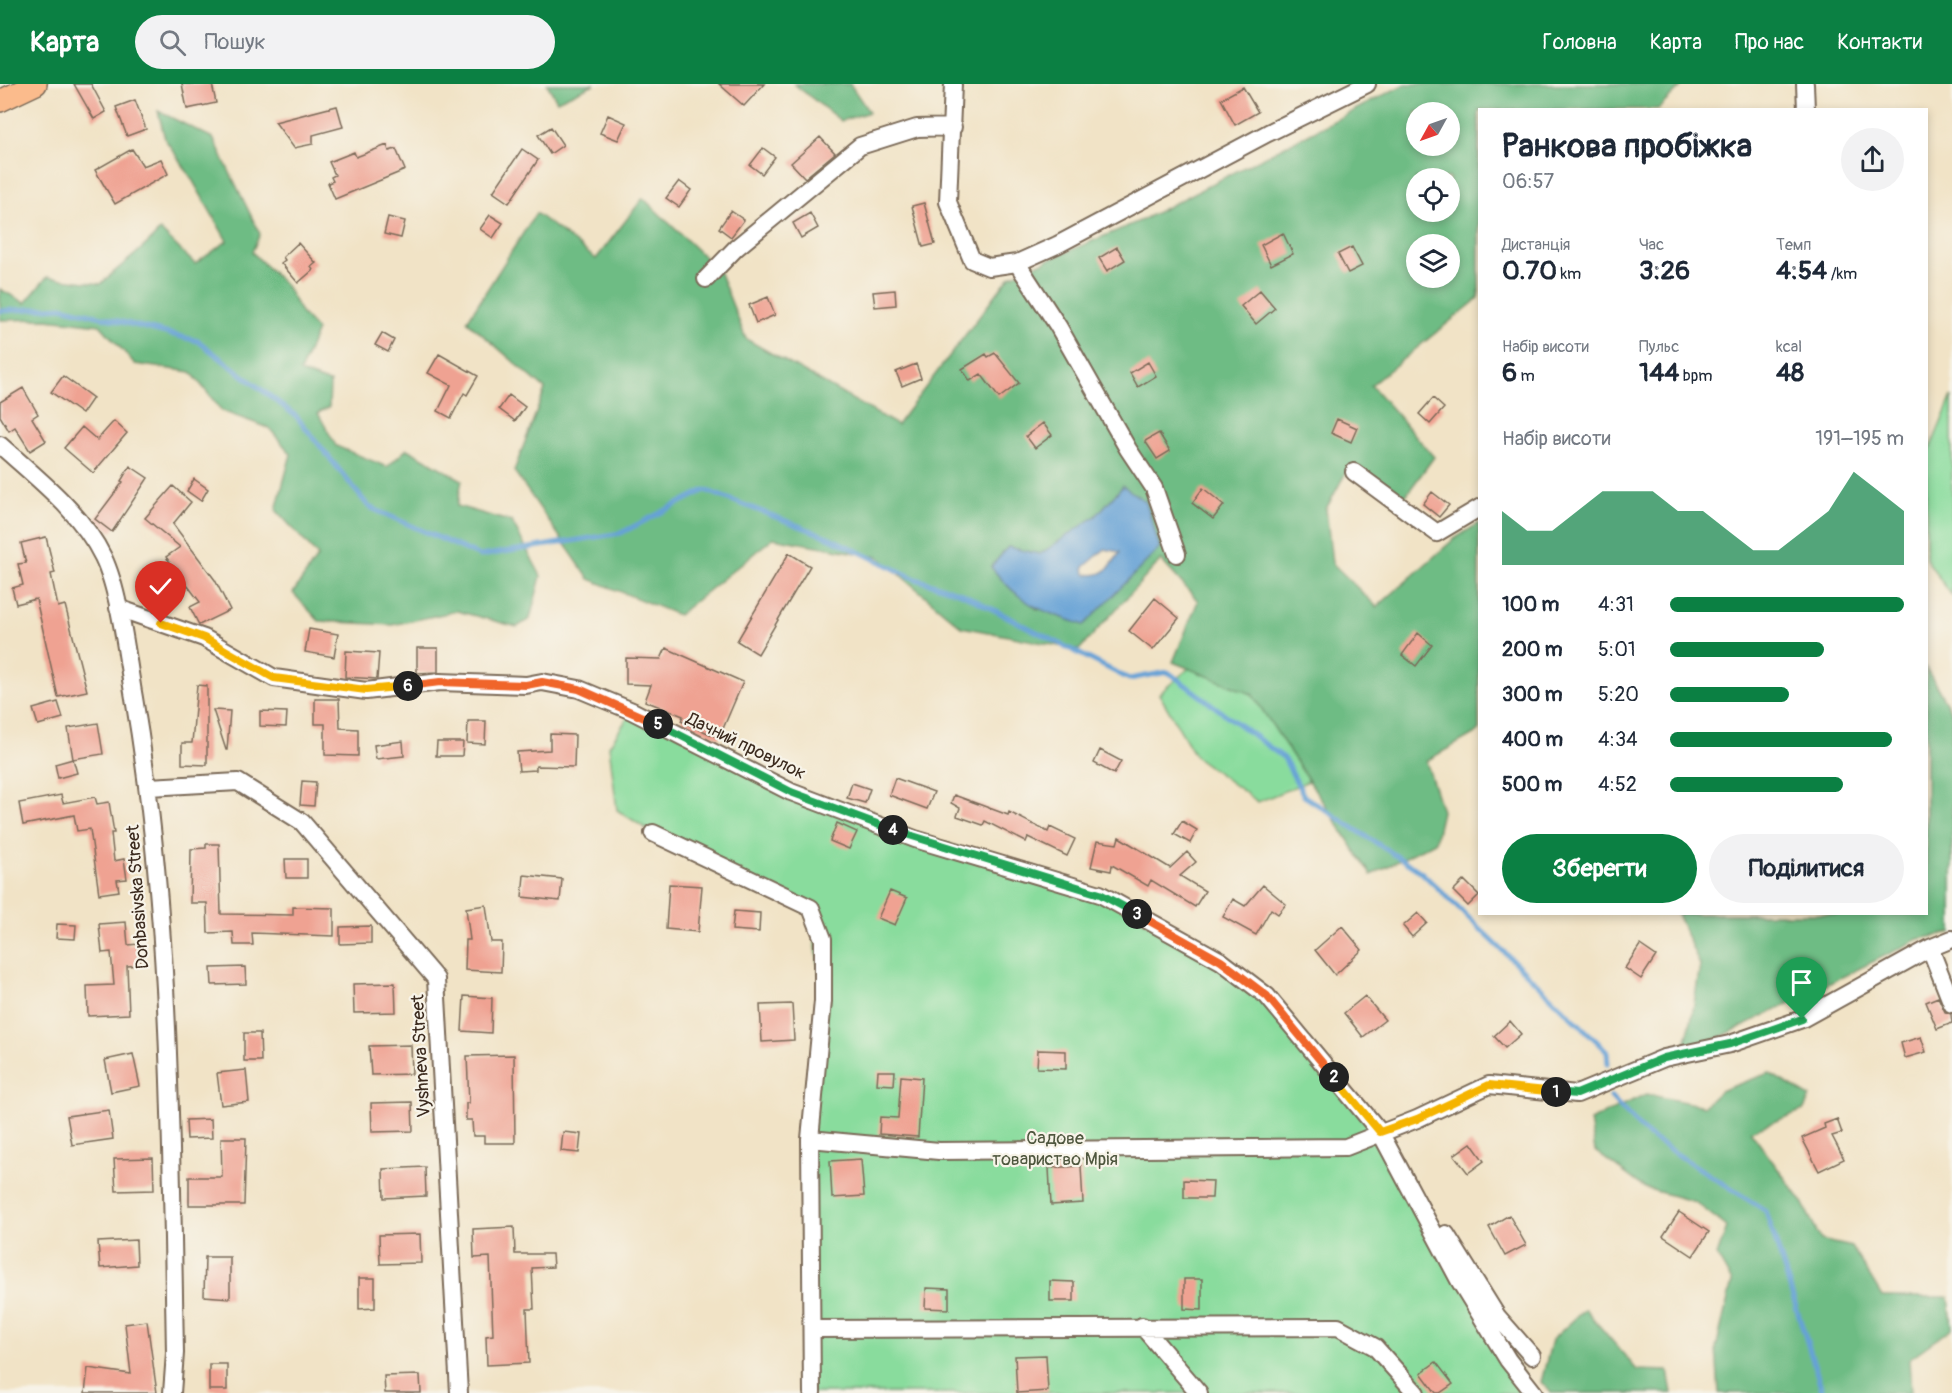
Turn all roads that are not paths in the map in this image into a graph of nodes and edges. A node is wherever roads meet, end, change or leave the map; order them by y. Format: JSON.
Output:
{"nodes":[{"id":1,"x":36,"y":84,"type":"edge"},
{"id":2,"x":953,"y":84,"type":"edge"},
{"id":3,"x":1367,"y":84,"type":"edge"},
{"id":4,"x":1805,"y":84,"type":"edge"},
{"id":5,"x":0,"y":101,"type":"edge"},
{"id":6,"x":1806,"y":108,"type":"edge"},
{"id":7,"x":953,"y":127,"type":"junction"},
{"id":8,"x":1017,"y":263,"type":"junction"},
{"id":9,"x":705,"y":279,"type":"dead end"},
{"id":10,"x":0,"y":445,"type":"edge"},
{"id":11,"x":1353,"y":472,"type":"dead end"},
{"id":12,"x":1478,"y":509,"type":"edge"},
{"id":13,"x":1177,"y":554,"type":"dead end"},
{"id":14,"x":118,"y":608,"type":"junction"},
{"id":15,"x":149,"y":786,"type":"junction"},
{"id":16,"x":653,"y":833,"type":"dead end"},
{"id":17,"x":1952,"y":939,"type":"edge"},
{"id":18,"x":1930,"y":948,"type":"junction"},
{"id":19,"x":1952,"y":1004,"type":"edge"},
{"id":20,"x":1380,"y":1132,"type":"junction"},
{"id":21,"x":810,"y":1139,"type":"junction"},
{"id":22,"x":1142,"y":1326,"type":"junction"},
{"id":23,"x":813,"y":1329,"type":"junction"},
{"id":24,"x":1532,"y":1356,"type":"dead end"},
{"id":25,"x":172,"y":1393,"type":"edge"},
{"id":26,"x":459,"y":1393,"type":"edge"},
{"id":27,"x":812,"y":1393,"type":"edge"},
{"id":28,"x":1199,"y":1393,"type":"edge"},
{"id":29,"x":1416,"y":1393,"type":"edge"},
{"id":30,"x":1534,"y":1393,"type":"edge"}],
"edges":[{"from":1,"to":5,"type":"main road"},
{"from":2,"to":7,"type":"street"},
{"from":3,"to":8,"type":"street"},
{"from":4,"to":6,"type":"street"},
{"from":7,"to":8,"type":"street"},
{"from":7,"to":9,"type":"street"},
{"from":8,"to":13,"type":"street"},
{"from":10,"to":14,"type":"street","name":"Donbasivska Street"},
{"from":11,"to":12,"type":"street"},
{"from":14,"to":15,"type":"street","name":"Donbasivska Street"},
{"from":14,"to":20,"type":"street","name":"Дачний провулок"},
{"from":15,"to":25,"type":"street","name":"Donbasivska Street"},
{"from":15,"to":26,"type":"street","name":"Vyshneva Street"},
{"from":16,"to":21,"type":"street"},
{"from":17,"to":18,"type":"street"},
{"from":18,"to":19,"type":"street"},
{"from":18,"to":20,"type":"street"},
{"from":20,"to":21,"type":"street"},
{"from":20,"to":24,"type":"street"},
{"from":20,"to":30,"type":"street"},
{"from":21,"to":23,"type":"street"},
{"from":22,"to":23,"type":"street"},
{"from":22,"to":28,"type":"street"},
{"from":22,"to":29,"type":"street"},
{"from":23,"to":27,"type":"street"}]}
